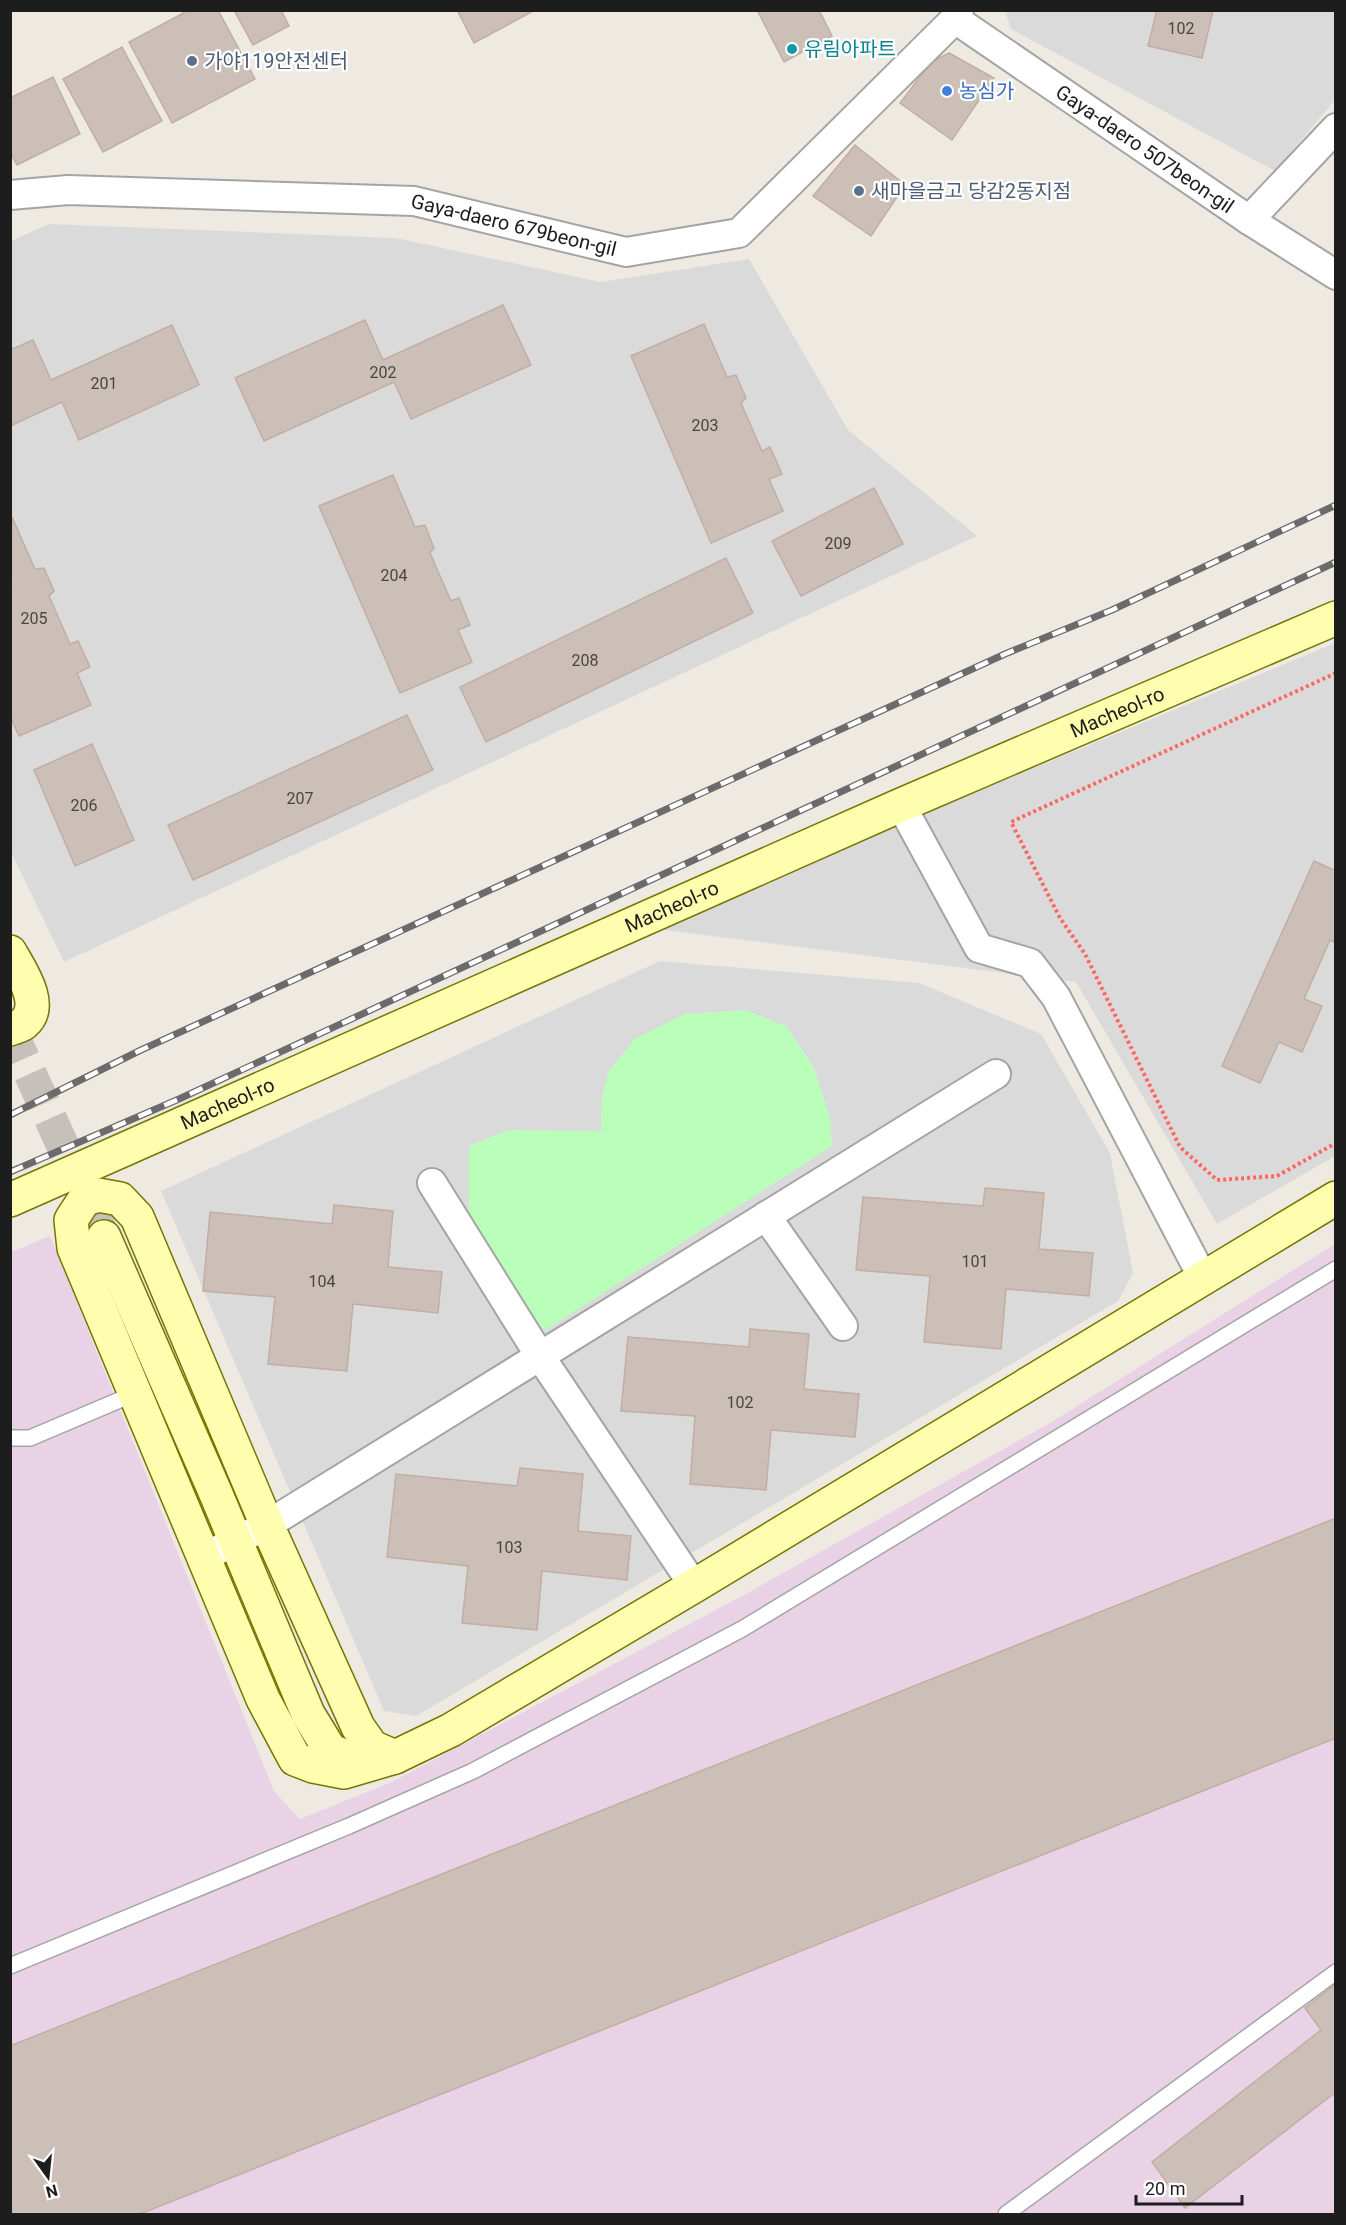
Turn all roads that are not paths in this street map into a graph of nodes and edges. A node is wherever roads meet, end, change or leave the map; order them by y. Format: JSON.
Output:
{"nodes":[{"id":1,"x":957,"y":15,"type":"edge"},
{"id":2,"x":1335,"y":128,"type":"edge"},
{"id":3,"x":10,"y":195,"type":"edge"},
{"id":4,"x":1249,"y":220,"type":"junction"},
{"id":5,"x":1335,"y":275,"type":"edge"},
{"id":6,"x":1335,"y":618,"type":"edge"},
{"id":7,"x":901,"y":806,"type":"junction"},
{"id":8,"x":10,"y":952,"type":"edge"},
{"id":9,"x":10,"y":1029,"type":"edge"},
{"id":10,"x":996,"y":1074,"type":"dead end"},
{"id":11,"x":432,"y":1183,"type":"dead end"},
{"id":12,"x":78,"y":1186,"type":"junction"},
{"id":13,"x":1335,"y":1198,"type":"edge"},
{"id":14,"x":10,"y":1200,"type":"edge"},
{"id":15,"x":766,"y":1216,"type":"junction"},
{"id":16,"x":104,"y":1237,"type":"tunnel mouth"},
{"id":17,"x":1335,"y":1269,"type":"edge"},
{"id":18,"x":1203,"y":1278,"type":"junction"},
{"id":19,"x":843,"y":1326,"type":"dead end"},
{"id":20,"x":540,"y":1356,"type":"junction"},
{"id":21,"x":136,"y":1393,"type":"junction"},
{"id":22,"x":10,"y":1438,"type":"edge"},
{"id":23,"x":267,"y":1525,"type":"junction"},
{"id":24,"x":236,"y":1541,"type":"junction"},
{"id":25,"x":204,"y":1557,"type":"junction"},
{"id":26,"x":694,"y":1586,"type":"junction"},
{"id":27,"x":395,"y":1757,"type":"junction"},
{"id":28,"x":10,"y":1966,"type":"edge"},
{"id":29,"x":1335,"y":1972,"type":"edge"},
{"id":30,"x":1006,"y":2214,"type":"edge"}],
"edges":[{"from":1,"to":3,"type":"street","name":"Gaya-daero 679beon-gil"},
{"from":1,"to":4,"type":"street","name":"Gaya-daero 507beon-gil"},
{"from":2,"to":4,"type":"street"},
{"from":4,"to":5,"type":"street","name":"Gaya-daero 507beon-gil"},
{"from":6,"to":7,"type":"street","name":"Macheol-ro"},
{"from":7,"to":12,"type":"street","name":"Macheol-ro"},
{"from":7,"to":18,"type":"street"},
{"from":8,"to":9,"type":"street"},
{"from":10,"to":15,"type":"street"},
{"from":11,"to":20,"type":"street"},
{"from":12,"to":14,"type":"street","name":"Macheol-ro"},
{"from":12,"to":21,"type":"street"},
{"from":12,"to":23,"type":"street"},
{"from":13,"to":18,"type":"street"},
{"from":15,"to":19,"type":"street"},
{"from":15,"to":20,"type":"street"},
{"from":16,"to":24,"type":"street"},
{"from":17,"to":28,"type":"lane"},
{"from":18,"to":26,"type":"street"},
{"from":20,"to":23,"type":"street"},
{"from":20,"to":26,"type":"street"},
{"from":21,"to":22,"type":"lane"},
{"from":21,"to":25,"type":"street"},
{"from":23,"to":24,"type":"street"},
{"from":23,"to":27,"type":"street"},
{"from":24,"to":25,"type":"street"},
{"from":24,"to":27,"type":"street"},
{"from":25,"to":27,"type":"street"},
{"from":26,"to":27,"type":"street"},
{"from":29,"to":30,"type":"lane"}]}
